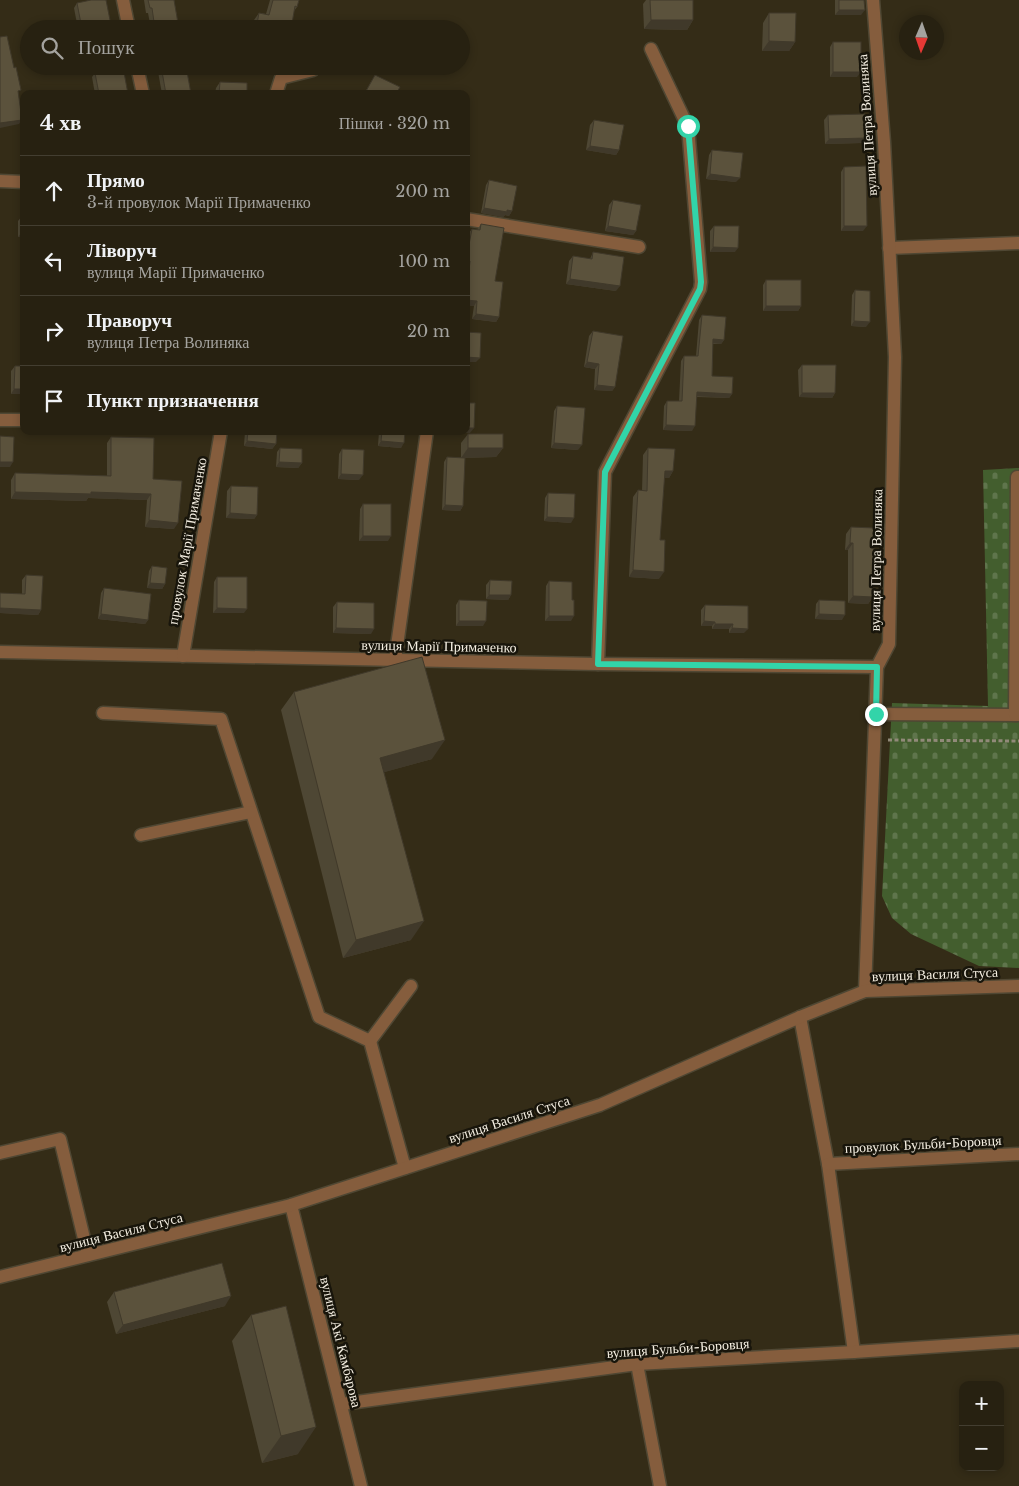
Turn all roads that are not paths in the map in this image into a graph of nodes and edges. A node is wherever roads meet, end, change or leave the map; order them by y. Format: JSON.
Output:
{"nodes":[{"id":1,"x":123,"y":0,"type":"edge"},
{"id":2,"x":873,"y":0,"type":"edge"},
{"id":3,"x":127,"y":20,"type":"edge"},
{"id":4,"x":651,"y":49,"type":"dead end"},
{"id":5,"x":139,"y":75,"type":"edge"},
{"id":6,"x":293,"y":75,"type":"edge"},
{"id":7,"x":141,"y":90,"type":"edge"},
{"id":8,"x":277,"y":90,"type":"edge"},
{"id":9,"x":0,"y":182,"type":"edge"},
{"id":10,"x":20,"y":182,"type":"edge"},
{"id":11,"x":470,"y":220,"type":"edge"},
{"id":12,"x":1019,"y":243,"type":"edge"},
{"id":13,"x":639,"y":247,"type":"dead end"},
{"id":14,"x":889,"y":248,"type":"junction"},
{"id":15,"x":0,"y":420,"type":"edge"},
{"id":16,"x":20,"y":420,"type":"edge"},
{"id":17,"x":220,"y":435,"type":"edge"},
{"id":18,"x":426,"y":435,"type":"edge"},
{"id":19,"x":1019,"y":476,"type":"edge"},
{"id":20,"x":0,"y":652,"type":"edge"},
{"id":21,"x":183,"y":656,"type":"junction"},
{"id":22,"x":395,"y":660,"type":"junction"},
{"id":23,"x":598,"y":664,"type":"junction"},
{"id":24,"x":877,"y":667,"type":"junction"},
{"id":25,"x":103,"y":713,"type":"dead end"},
{"id":26,"x":876,"y":714,"type":"junction"},
{"id":27,"x":1017,"y":715,"type":"edge"},
{"id":28,"x":251,"y":812,"type":"junction"},
{"id":29,"x":141,"y":835,"type":"dead end"},
{"id":30,"x":412,"y":986,"type":"dead end"},
{"id":31,"x":1019,"y":986,"type":"edge"},
{"id":32,"x":865,"y":991,"type":"junction"},
{"id":33,"x":800,"y":1017,"type":"junction"},
{"id":34,"x":370,"y":1041,"type":"junction"},
{"id":35,"x":0,"y":1154,"type":"edge"},
{"id":36,"x":1019,"y":1154,"type":"edge"},
{"id":37,"x":828,"y":1164,"type":"junction"},
{"id":38,"x":405,"y":1168,"type":"junction"},
{"id":39,"x":291,"y":1205,"type":"junction"},
{"id":40,"x":88,"y":1255,"type":"junction"},
{"id":41,"x":0,"y":1277,"type":"edge"},
{"id":42,"x":1019,"y":1341,"type":"edge"},
{"id":43,"x":854,"y":1352,"type":"junction"},
{"id":44,"x":637,"y":1364,"type":"junction"},
{"id":45,"x":342,"y":1404,"type":"junction"},
{"id":46,"x":361,"y":1486,"type":"edge"},
{"id":47,"x":660,"y":1486,"type":"edge"}],
"edges":[{"from":1,"to":3,"type":"street"},
{"from":2,"to":14,"type":"street","name":"вулиця Петра Волиняка"},
{"from":4,"to":23,"type":"street"},
{"from":5,"to":7,"type":"street"},
{"from":6,"to":8,"type":"street"},
{"from":9,"to":10,"type":"street"},
{"from":11,"to":13,"type":"street"},
{"from":12,"to":14,"type":"street"},
{"from":14,"to":24,"type":"street","name":"вулиця Петра Волиняка"},
{"from":15,"to":16,"type":"street"},
{"from":17,"to":21,"type":"street","name":"провулок Марії Примаченко"},
{"from":18,"to":22,"type":"street"},
{"from":19,"to":27,"type":"street"},
{"from":20,"to":21,"type":"street","name":"вулиця Марії Примаченко"},
{"from":21,"to":22,"type":"street","name":"вулиця Марії Примаченко"},
{"from":22,"to":23,"type":"street","name":"вулиця Марії Примаченко"},
{"from":23,"to":24,"type":"street","name":"вулиця Марії Примаченко"},
{"from":24,"to":26,"type":"street","name":"вулиця Петра Волиняка"},
{"from":25,"to":28,"type":"street"},
{"from":26,"to":27,"type":"street"},
{"from":26,"to":32,"type":"street","name":"вулиця Петра Волиняка"},
{"from":28,"to":29,"type":"street"},
{"from":28,"to":34,"type":"street"},
{"from":30,"to":34,"type":"street"},
{"from":31,"to":32,"type":"street","name":"вулиця Василя Стуса"},
{"from":32,"to":33,"type":"street","name":"вулиця Василя Стуса"},
{"from":33,"to":37,"type":"street"},
{"from":33,"to":38,"type":"street","name":"вулиця Василя Стуса"},
{"from":34,"to":38,"type":"street"},
{"from":35,"to":40,"type":"street"},
{"from":36,"to":37,"type":"street","name":"провулок Бульби-Боровця"},
{"from":37,"to":43,"type":"street"},
{"from":38,"to":39,"type":"street","name":"вулиця Василя Стуса"},
{"from":39,"to":40,"type":"street","name":"вулиця Василя Стуса"},
{"from":39,"to":45,"type":"street","name":"вулиця Акі Камбарова"},
{"from":40,"to":41,"type":"street","name":"вулиця Василя Стуса"},
{"from":42,"to":43,"type":"street","name":"вулиця Бульби-Боровця"},
{"from":43,"to":44,"type":"street","name":"вулиця Бульби-Боровця"},
{"from":44,"to":45,"type":"street","name":"вулиця Бульби-Боровця"},
{"from":44,"to":47,"type":"street"},
{"from":45,"to":46,"type":"street","name":"вулиця Акі Камбарова"}]}
